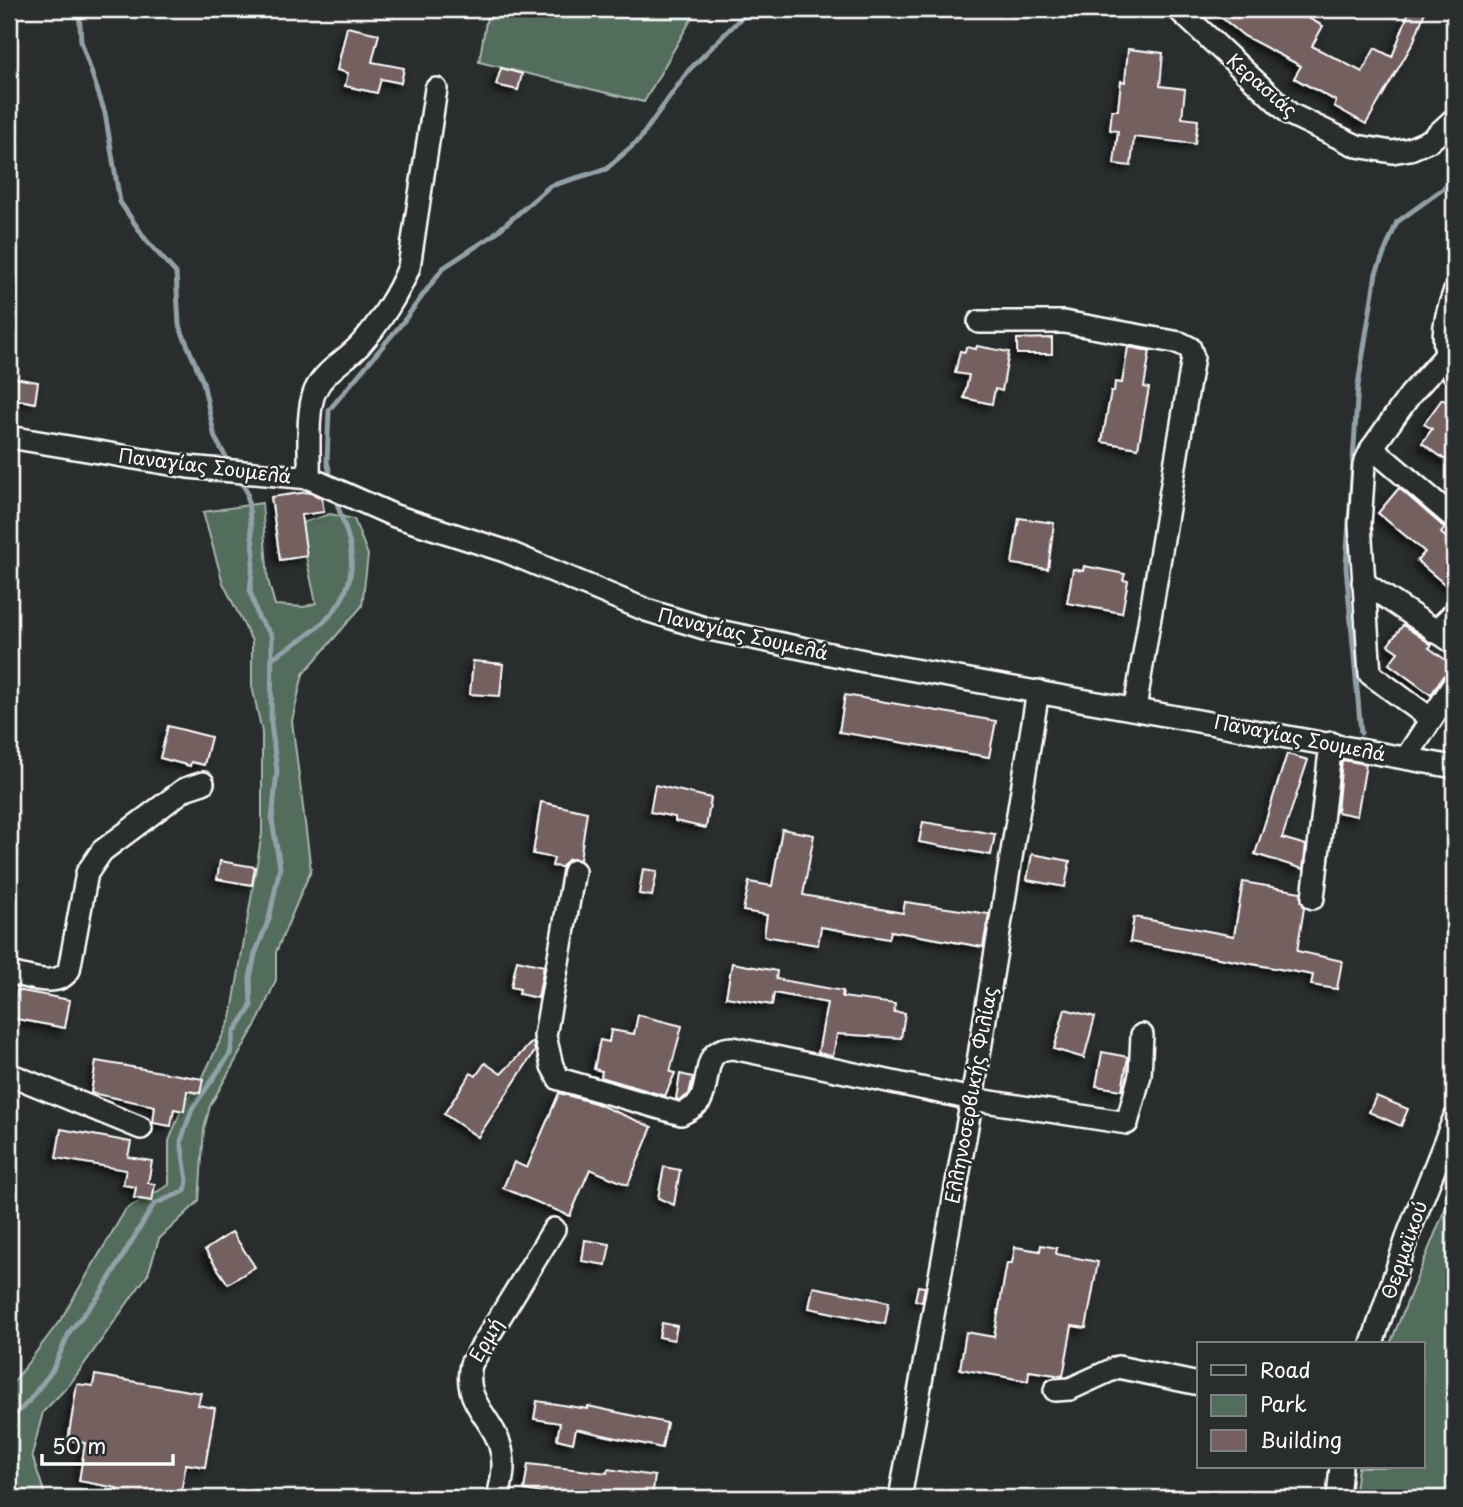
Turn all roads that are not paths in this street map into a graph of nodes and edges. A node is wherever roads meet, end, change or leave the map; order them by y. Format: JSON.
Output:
{"nodes":[{"id":1,"x":1178,"y":9,"type":"edge"},
{"id":2,"x":436,"y":89,"type":"dead end"},
{"id":3,"x":1454,"y":118,"type":"edge"},
{"id":4,"x":1454,"y":293,"type":"edge"},
{"id":5,"x":979,"y":322,"type":"dead end"},
{"id":6,"x":1450,"y":365,"type":"edge"},
{"id":7,"x":9,"y":437,"type":"edge"},
{"id":8,"x":1372,"y":448,"type":"junction"},
{"id":9,"x":316,"y":481,"type":"junction"},
{"id":10,"x":1454,"y":518,"type":"edge"},
{"id":11,"x":1363,"y":582,"type":"junction"},
{"id":12,"x":1454,"y":613,"type":"edge"},
{"id":13,"x":1435,"y":632,"type":"junction"},
{"id":14,"x":1454,"y":643,"type":"edge"},
{"id":15,"x":1454,"y":684,"type":"edge"},
{"id":16,"x":1038,"y":691,"type":"junction"},
{"id":17,"x":1135,"y":708,"type":"junction"},
{"id":18,"x":1432,"y":719,"type":"junction"},
{"id":19,"x":1331,"y":743,"type":"junction"},
{"id":20,"x":1406,"y":758,"type":"junction"},
{"id":21,"x":1454,"y":767,"type":"edge"},
{"id":22,"x":203,"y":783,"type":"dead end"},
{"id":23,"x":574,"y":871,"type":"dead end"},
{"id":24,"x":1313,"y":898,"type":"dead end"},
{"id":25,"x":9,"y":973,"type":"edge"},
{"id":26,"x":1142,"y":1035,"type":"dead end"},
{"id":27,"x":9,"y":1074,"type":"edge"},
{"id":28,"x":972,"y":1099,"type":"junction"},
{"id":29,"x":1454,"y":1119,"type":"edge"},
{"id":30,"x":141,"y":1128,"type":"dead end"},
{"id":31,"x":554,"y":1229,"type":"dead end"},
{"id":32,"x":1373,"y":1342,"type":"edge"},
{"id":33,"x":1197,"y":1384,"type":"edge"},
{"id":34,"x":1055,"y":1390,"type":"dead end"},
{"id":35,"x":1341,"y":1468,"type":"edge"},
{"id":36,"x":498,"y":1498,"type":"edge"},
{"id":37,"x":900,"y":1498,"type":"edge"},
{"id":38,"x":1338,"y":1498,"type":"edge"}],
"edges":[{"from":1,"to":3,"type":"street","name":"Κερασιάς"},
{"from":2,"to":9,"type":"street"},
{"from":4,"to":6,"type":"street"},
{"from":5,"to":17,"type":"street"},
{"from":6,"to":8,"type":"street"},
{"from":7,"to":9,"type":"street","name":"Παναγίας Σουμελά"},
{"from":8,"to":10,"type":"street"},
{"from":8,"to":11,"type":"street"},
{"from":9,"to":16,"type":"street","name":"Παναγίας Σουμελά"},
{"from":11,"to":13,"type":"street"},
{"from":11,"to":18,"type":"street"},
{"from":12,"to":13,"type":"street"},
{"from":13,"to":14,"type":"street"},
{"from":15,"to":18,"type":"street"},
{"from":16,"to":17,"type":"street","name":"Παναγίας Σουμελά"},
{"from":16,"to":28,"type":"street","name":"Ελληνοσερβικής Φιλίας"},
{"from":17,"to":19,"type":"street","name":"Παναγίας Σουμελά"},
{"from":18,"to":20,"type":"street"},
{"from":19,"to":20,"type":"street","name":"Παναγίας Σουμελά"},
{"from":19,"to":24,"type":"street"},
{"from":20,"to":21,"type":"street","name":"Παναγίας Σουμελά"},
{"from":22,"to":25,"type":"street"},
{"from":23,"to":28,"type":"street"},
{"from":26,"to":28,"type":"street"},
{"from":27,"to":30,"type":"street"},
{"from":28,"to":37,"type":"street","name":"Ελληνοσερβικής Φιλίας"},
{"from":29,"to":32,"type":"street","name":"Θερμαϊκού"},
{"from":31,"to":36,"type":"street","name":"Ερμή"},
{"from":33,"to":34,"type":"street"},
{"from":35,"to":38,"type":"street"}]}
